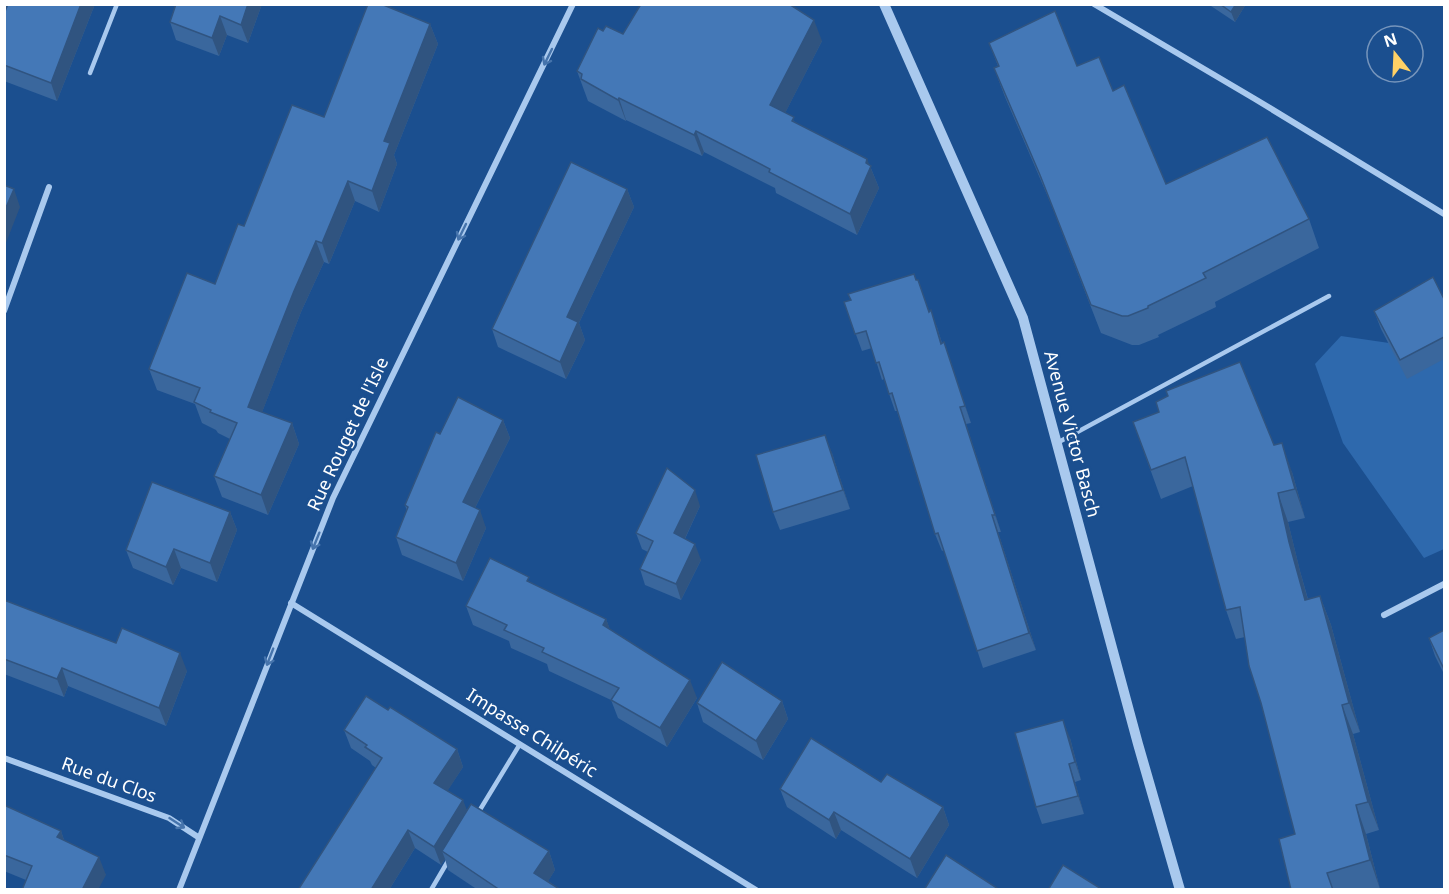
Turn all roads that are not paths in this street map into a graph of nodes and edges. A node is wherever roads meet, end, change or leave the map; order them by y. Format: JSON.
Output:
{"nodes":[{"id":1,"x":117,"y":4,"type":"edge"},
{"id":2,"x":573,"y":4,"type":"edge"},
{"id":3,"x":884,"y":4,"type":"edge"},
{"id":4,"x":1094,"y":4,"type":"edge"},
{"id":5,"x":90,"y":73,"type":"dead end"},
{"id":6,"x":49,"y":187,"type":"dead end"},
{"id":7,"x":1444,"y":214,"type":"edge"},
{"id":8,"x":1329,"y":296,"type":"dead end"},
{"id":9,"x":4,"y":311,"type":"edge"},
{"id":10,"x":1057,"y":443,"type":"junction"},
{"id":11,"x":1444,"y":584,"type":"edge"},
{"id":12,"x":291,"y":603,"type":"junction"},
{"id":13,"x":1384,"y":615,"type":"dead end"},
{"id":14,"x":520,"y":744,"type":"junction"},
{"id":15,"x":4,"y":758,"type":"edge"},
{"id":16,"x":473,"y":822,"type":"edge"},
{"id":17,"x":198,"y":837,"type":"junction"},
{"id":18,"x":449,"y":860,"type":"edge"},
{"id":19,"x":179,"y":890,"type":"edge"},
{"id":20,"x":431,"y":890,"type":"edge"},
{"id":21,"x":756,"y":890,"type":"edge"},
{"id":22,"x":1180,"y":890,"type":"edge"}],
"edges":[{"from":1,"to":5,"type":"lane"},
{"from":2,"to":12,"type":"street","name":"Rue Rouget de l'Isle","one_way":true},
{"from":3,"to":10,"type":"street","name":"Avenue Victor Basch"},
{"from":4,"to":7,"type":"street"},
{"from":6,"to":9,"type":"street"},
{"from":8,"to":10,"type":"lane"},
{"from":10,"to":22,"type":"street","name":"Avenue Victor Basch"},
{"from":11,"to":13,"type":"street"},
{"from":12,"to":14,"type":"street","name":"Impasse Chilpéric"},
{"from":12,"to":17,"type":"street","name":"Rue Rouget de l'Isle","one_way":true},
{"from":14,"to":16,"type":"lane"},
{"from":14,"to":21,"type":"street","name":"Impasse Chilpéric"},
{"from":15,"to":17,"type":"street","name":"Rue du Clos","one_way":true},
{"from":17,"to":19,"type":"street","name":"Rue Rouget de l'Isle"},
{"from":18,"to":20,"type":"lane"}]}
